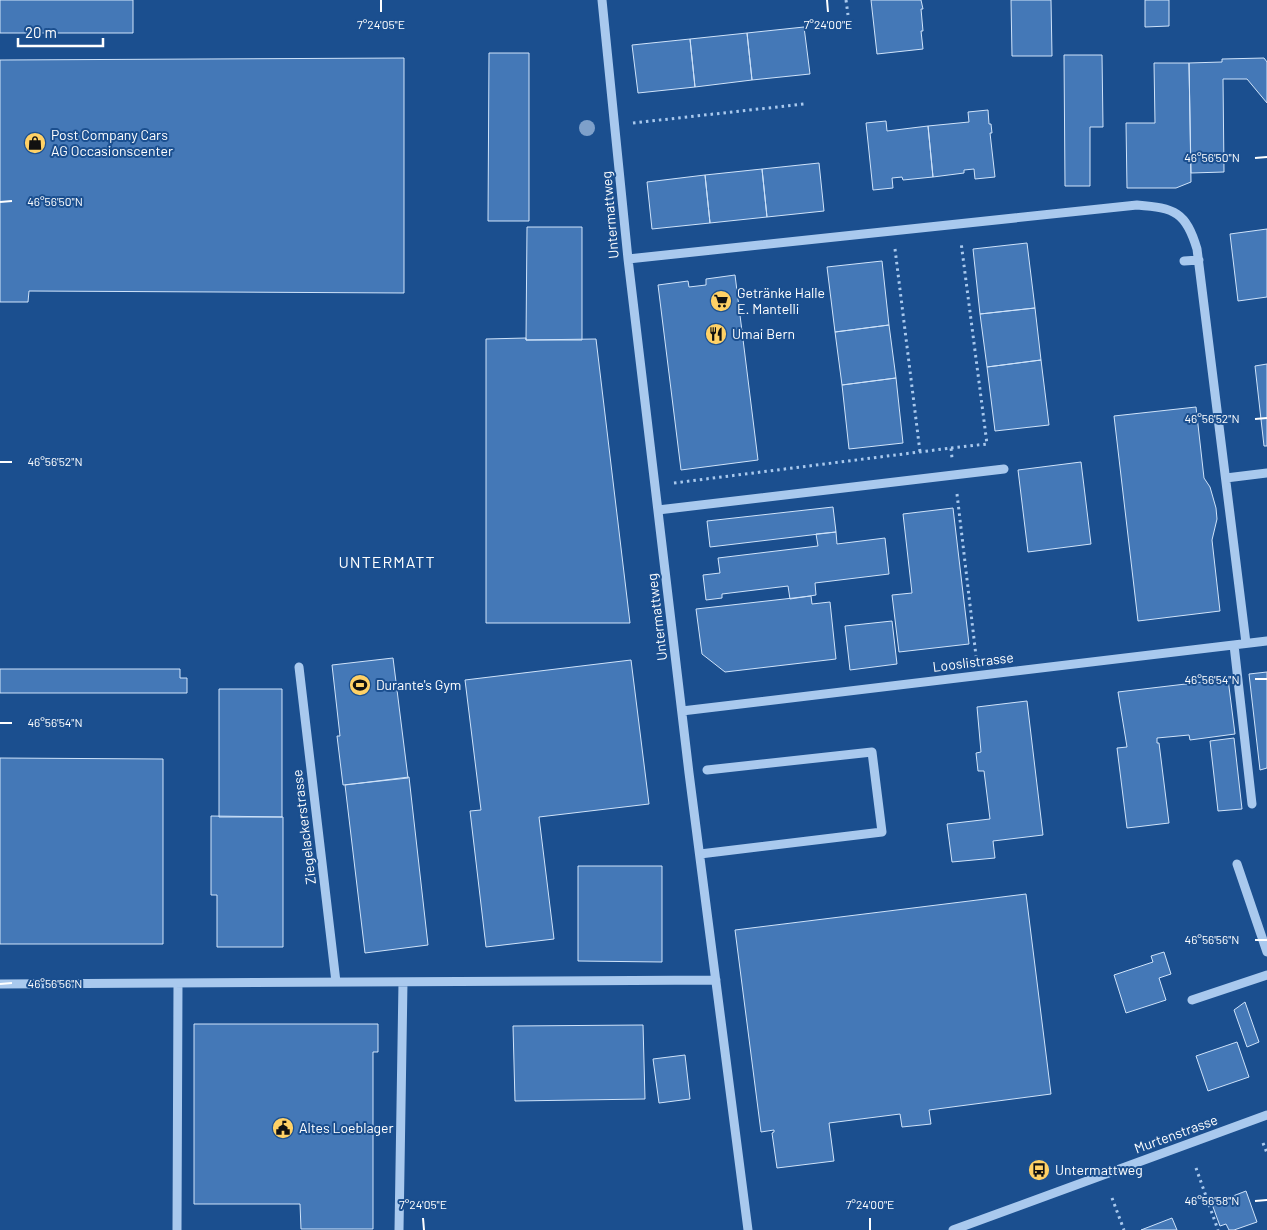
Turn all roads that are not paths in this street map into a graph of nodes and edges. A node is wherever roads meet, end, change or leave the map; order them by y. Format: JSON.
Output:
{"nodes":[{"id":1,"x":602,"y":0,"type":"edge"},
{"id":2,"x":628,"y":259,"type":"junction"},
{"id":3,"x":1199,"y":260,"type":"junction"},
{"id":4,"x":1184,"y":261,"type":"dead end"},
{"id":5,"x":1004,"y":469,"type":"dead end"},
{"id":6,"x":1267,"y":473,"type":"edge"},
{"id":7,"x":1226,"y":478,"type":"junction"},
{"id":8,"x":658,"y":510,"type":"junction"},
{"id":9,"x":1267,"y":641,"type":"edge"},
{"id":10,"x":1246,"y":643,"type":"junction"},
{"id":11,"x":1234,"y":645,"type":"junction"},
{"id":12,"x":299,"y":667,"type":"dead end"},
{"id":13,"x":682,"y":711,"type":"junction"},
{"id":14,"x":707,"y":770,"type":"dead end"},
{"id":15,"x":1252,"y":804,"type":"dead end"},
{"id":16,"x":700,"y":854,"type":"junction"},
{"id":17,"x":1237,"y":864,"type":"dead end"},
{"id":18,"x":1267,"y":952,"type":"edge"},
{"id":19,"x":1267,"y":975,"type":"edge"},
{"id":20,"x":716,"y":980,"type":"junction"},
{"id":21,"x":336,"y":982,"type":"junction"},
{"id":22,"x":402,"y":982,"type":"junction"},
{"id":23,"x":178,"y":983,"type":"junction"},
{"id":24,"x":0,"y":984,"type":"edge"},
{"id":25,"x":1192,"y":1000,"type":"dead end"},
{"id":26,"x":1267,"y":1115,"type":"edge"},
{"id":27,"x":177,"y":1230,"type":"edge"},
{"id":28,"x":399,"y":1230,"type":"edge"},
{"id":29,"x":748,"y":1230,"type":"edge"},
{"id":30,"x":953,"y":1230,"type":"edge"}],
"edges":[{"from":1,"to":2,"type":"street","name":"Untermattweg"},
{"from":2,"to":3,"type":"street"},
{"from":2,"to":8,"type":"street","name":"Untermattweg"},
{"from":3,"to":4,"type":"street"},
{"from":3,"to":7,"type":"street"},
{"from":5,"to":8,"type":"street"},
{"from":6,"to":7,"type":"street"},
{"from":7,"to":10,"type":"street"},
{"from":8,"to":13,"type":"street","name":"Untermattweg"},
{"from":9,"to":10,"type":"street","name":"Looslistrasse"},
{"from":10,"to":11,"type":"street","name":"Looslistrasse"},
{"from":11,"to":13,"type":"street","name":"Looslistrasse"},
{"from":11,"to":15,"type":"street"},
{"from":12,"to":21,"type":"street","name":"Ziegelackerstrasse"},
{"from":13,"to":16,"type":"street","name":"Untermattweg"},
{"from":14,"to":16,"type":"street"},
{"from":16,"to":20,"type":"street","name":"Untermattweg"},
{"from":17,"to":18,"type":"street"},
{"from":19,"to":25,"type":"street"},
{"from":20,"to":22,"type":"street"},
{"from":20,"to":29,"type":"street","name":"Untermattweg"},
{"from":21,"to":22,"type":"street"},
{"from":21,"to":23,"type":"street"},
{"from":22,"to":28,"type":"street"},
{"from":23,"to":24,"type":"street"},
{"from":23,"to":27,"type":"street"},
{"from":26,"to":30,"type":"street","name":"Murtenstrasse"}]}
